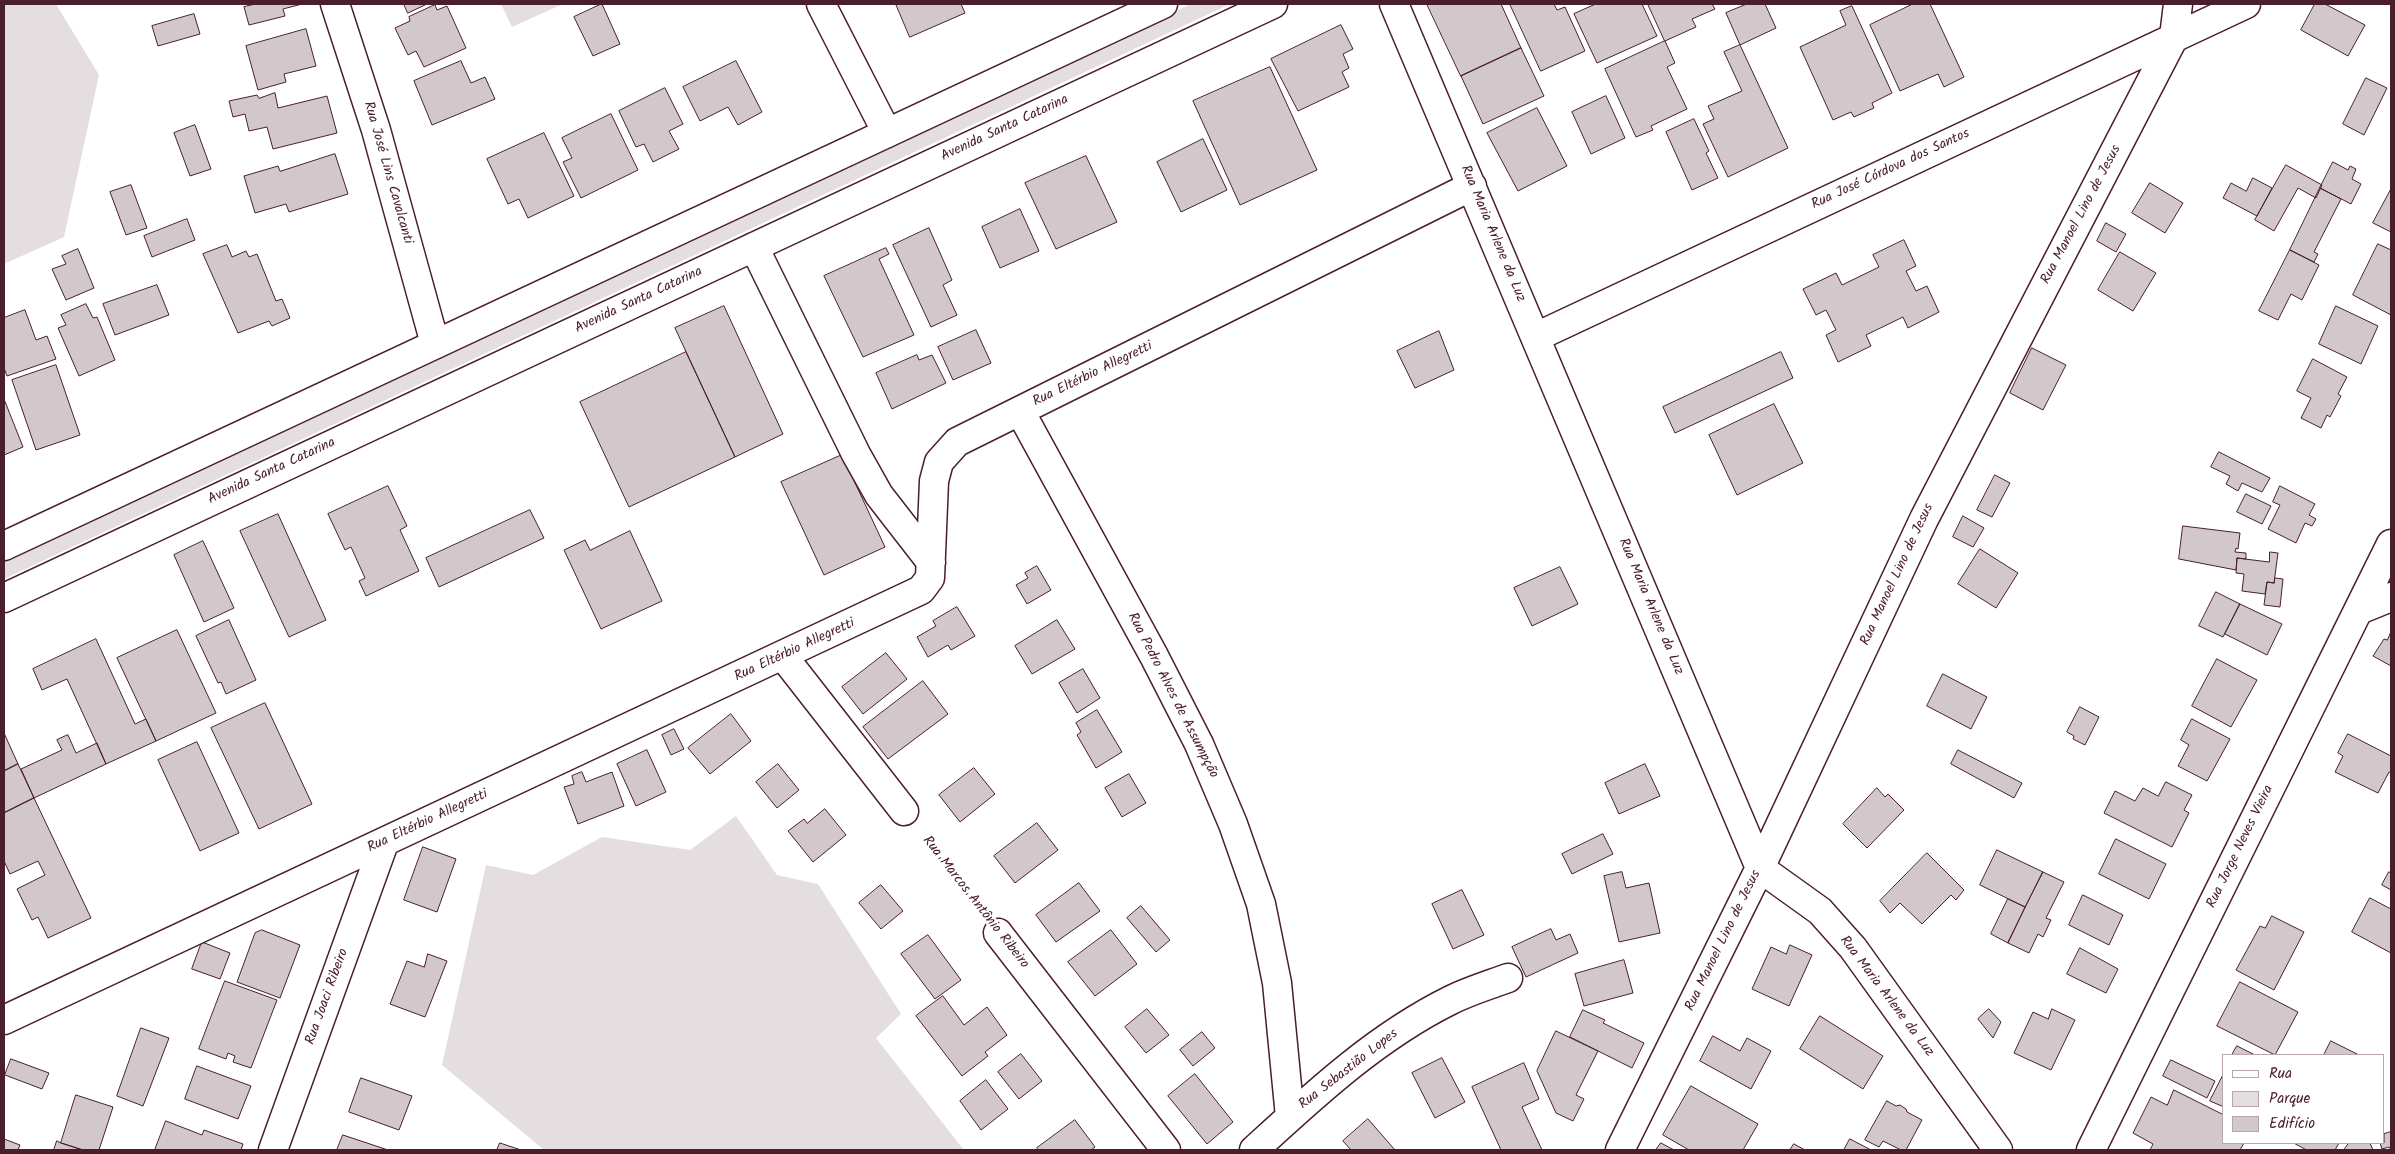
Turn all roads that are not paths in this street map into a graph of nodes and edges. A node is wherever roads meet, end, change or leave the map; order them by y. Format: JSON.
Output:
{"nodes":[{"id":1,"x":335,"y":4,"type":"edge"},
{"id":2,"x":822,"y":4,"type":"edge"},
{"id":3,"x":1163,"y":4,"type":"edge"},
{"id":4,"x":1273,"y":4,"type":"edge"},
{"id":5,"x":1394,"y":4,"type":"edge"},
{"id":6,"x":2178,"y":4,"type":"edge"},
{"id":7,"x":2246,"y":4,"type":"edge"},
{"id":8,"x":2174,"y":37,"type":"junction"},
{"id":9,"x":888,"y":133,"type":"junction"},
{"id":10,"x":1472,"y":186,"type":"junction"},
{"id":11,"x":754,"y":247,"type":"junction"},
{"id":12,"x":1536,"y":337,"type":"junction"},
{"id":13,"x":435,"y":344,"type":"junction"},
{"id":14,"x":1020,"y":411,"type":"junction"},
{"id":15,"x":2391,"y":544,"type":"edge"},
{"id":16,"x":4,"y":546,"type":"edge"},
{"id":17,"x":931,"y":562,"type":"junction"},
{"id":18,"x":2391,"y":597,"type":"edge"},
{"id":19,"x":4,"y":598,"type":"edge"},
{"id":20,"x":2359,"y":610,"type":"junction"},
{"id":21,"x":783,"y":656,"type":"junction"},
{"id":22,"x":904,"y":811,"type":"road end"},
{"id":23,"x":384,"y":843,"type":"junction"},
{"id":24,"x":1760,"y":868,"type":"junction"},
{"id":25,"x":998,"y":933,"type":"road end"},
{"id":26,"x":1508,"y":978,"type":"dead end"},
{"id":27,"x":4,"y":1020,"type":"edge"},
{"id":28,"x":1290,"y":1117,"type":"junction"},
{"id":29,"x":273,"y":1150,"type":"edge"},
{"id":30,"x":1166,"y":1150,"type":"edge"},
{"id":31,"x":1254,"y":1150,"type":"edge"},
{"id":32,"x":1620,"y":1150,"type":"edge"},
{"id":33,"x":1998,"y":1150,"type":"edge"},
{"id":34,"x":2091,"y":1150,"type":"edge"}],
"edges":[{"from":1,"to":13,"type":"street","name":"Rua José Lins Cavalcanti"},
{"from":2,"to":9,"type":"street"},
{"from":3,"to":9,"type":"street"},
{"from":4,"to":11,"type":"street","name":"Avenida Santa Catarina"},
{"from":5,"to":10,"type":"street","name":"Rua Maria Arlene da Luz"},
{"from":6,"to":8,"type":"street","name":"Rua Manoel Lino de Jesus"},
{"from":7,"to":8,"type":"street","name":"Rua José Córdova dos Santos"},
{"from":8,"to":12,"type":"street","name":"Rua José Córdova dos Santos"},
{"from":8,"to":24,"type":"street","name":"Rua Manoel Lino de Jesus"},
{"from":9,"to":13,"type":"street"},
{"from":10,"to":12,"type":"street","name":"Rua Maria Arlene da Luz"},
{"from":10,"to":14,"type":"street","name":"Rua Eltérbio Allegretti"},
{"from":11,"to":17,"type":"street"},
{"from":11,"to":19,"type":"street","name":"Avenida Santa Catarina"},
{"from":12,"to":24,"type":"street","name":"Rua Maria Arlene da Luz"},
{"from":13,"to":16,"type":"street"},
{"from":14,"to":17,"type":"street","name":"Rua Eltérbio Allegretti"},
{"from":14,"to":28,"type":"street","name":"Rua Pedro Alves de Assumpção"},
{"from":15,"to":20,"type":"street","name":"Rua Jorge Neves Vieira"},
{"from":17,"to":21,"type":"street","name":"Rua Eltérbio Allegretti"},
{"from":18,"to":20,"type":"street"},
{"from":20,"to":34,"type":"street","name":"Rua Jorge Neves Vieira"},
{"from":21,"to":22,"type":"street"},
{"from":21,"to":23,"type":"street","name":"Rua Eltérbio Allegretti"},
{"from":23,"to":27,"type":"street","name":"Rua Eltérbio Allegretti"},
{"from":23,"to":29,"type":"street","name":"Rua Joaci Ribeiro"},
{"from":24,"to":32,"type":"street","name":"Rua Manoel Lino de Jesus"},
{"from":24,"to":33,"type":"street","name":"Rua Maria Arlene da Luz"},
{"from":25,"to":30,"type":"street","name":"Rua Marcos Antônio Ribeiro"},
{"from":26,"to":28,"type":"street","name":"Rua Sebastião Lopes"},
{"from":28,"to":31,"type":"street","name":"Rua Sebastião Lopes"}]}
